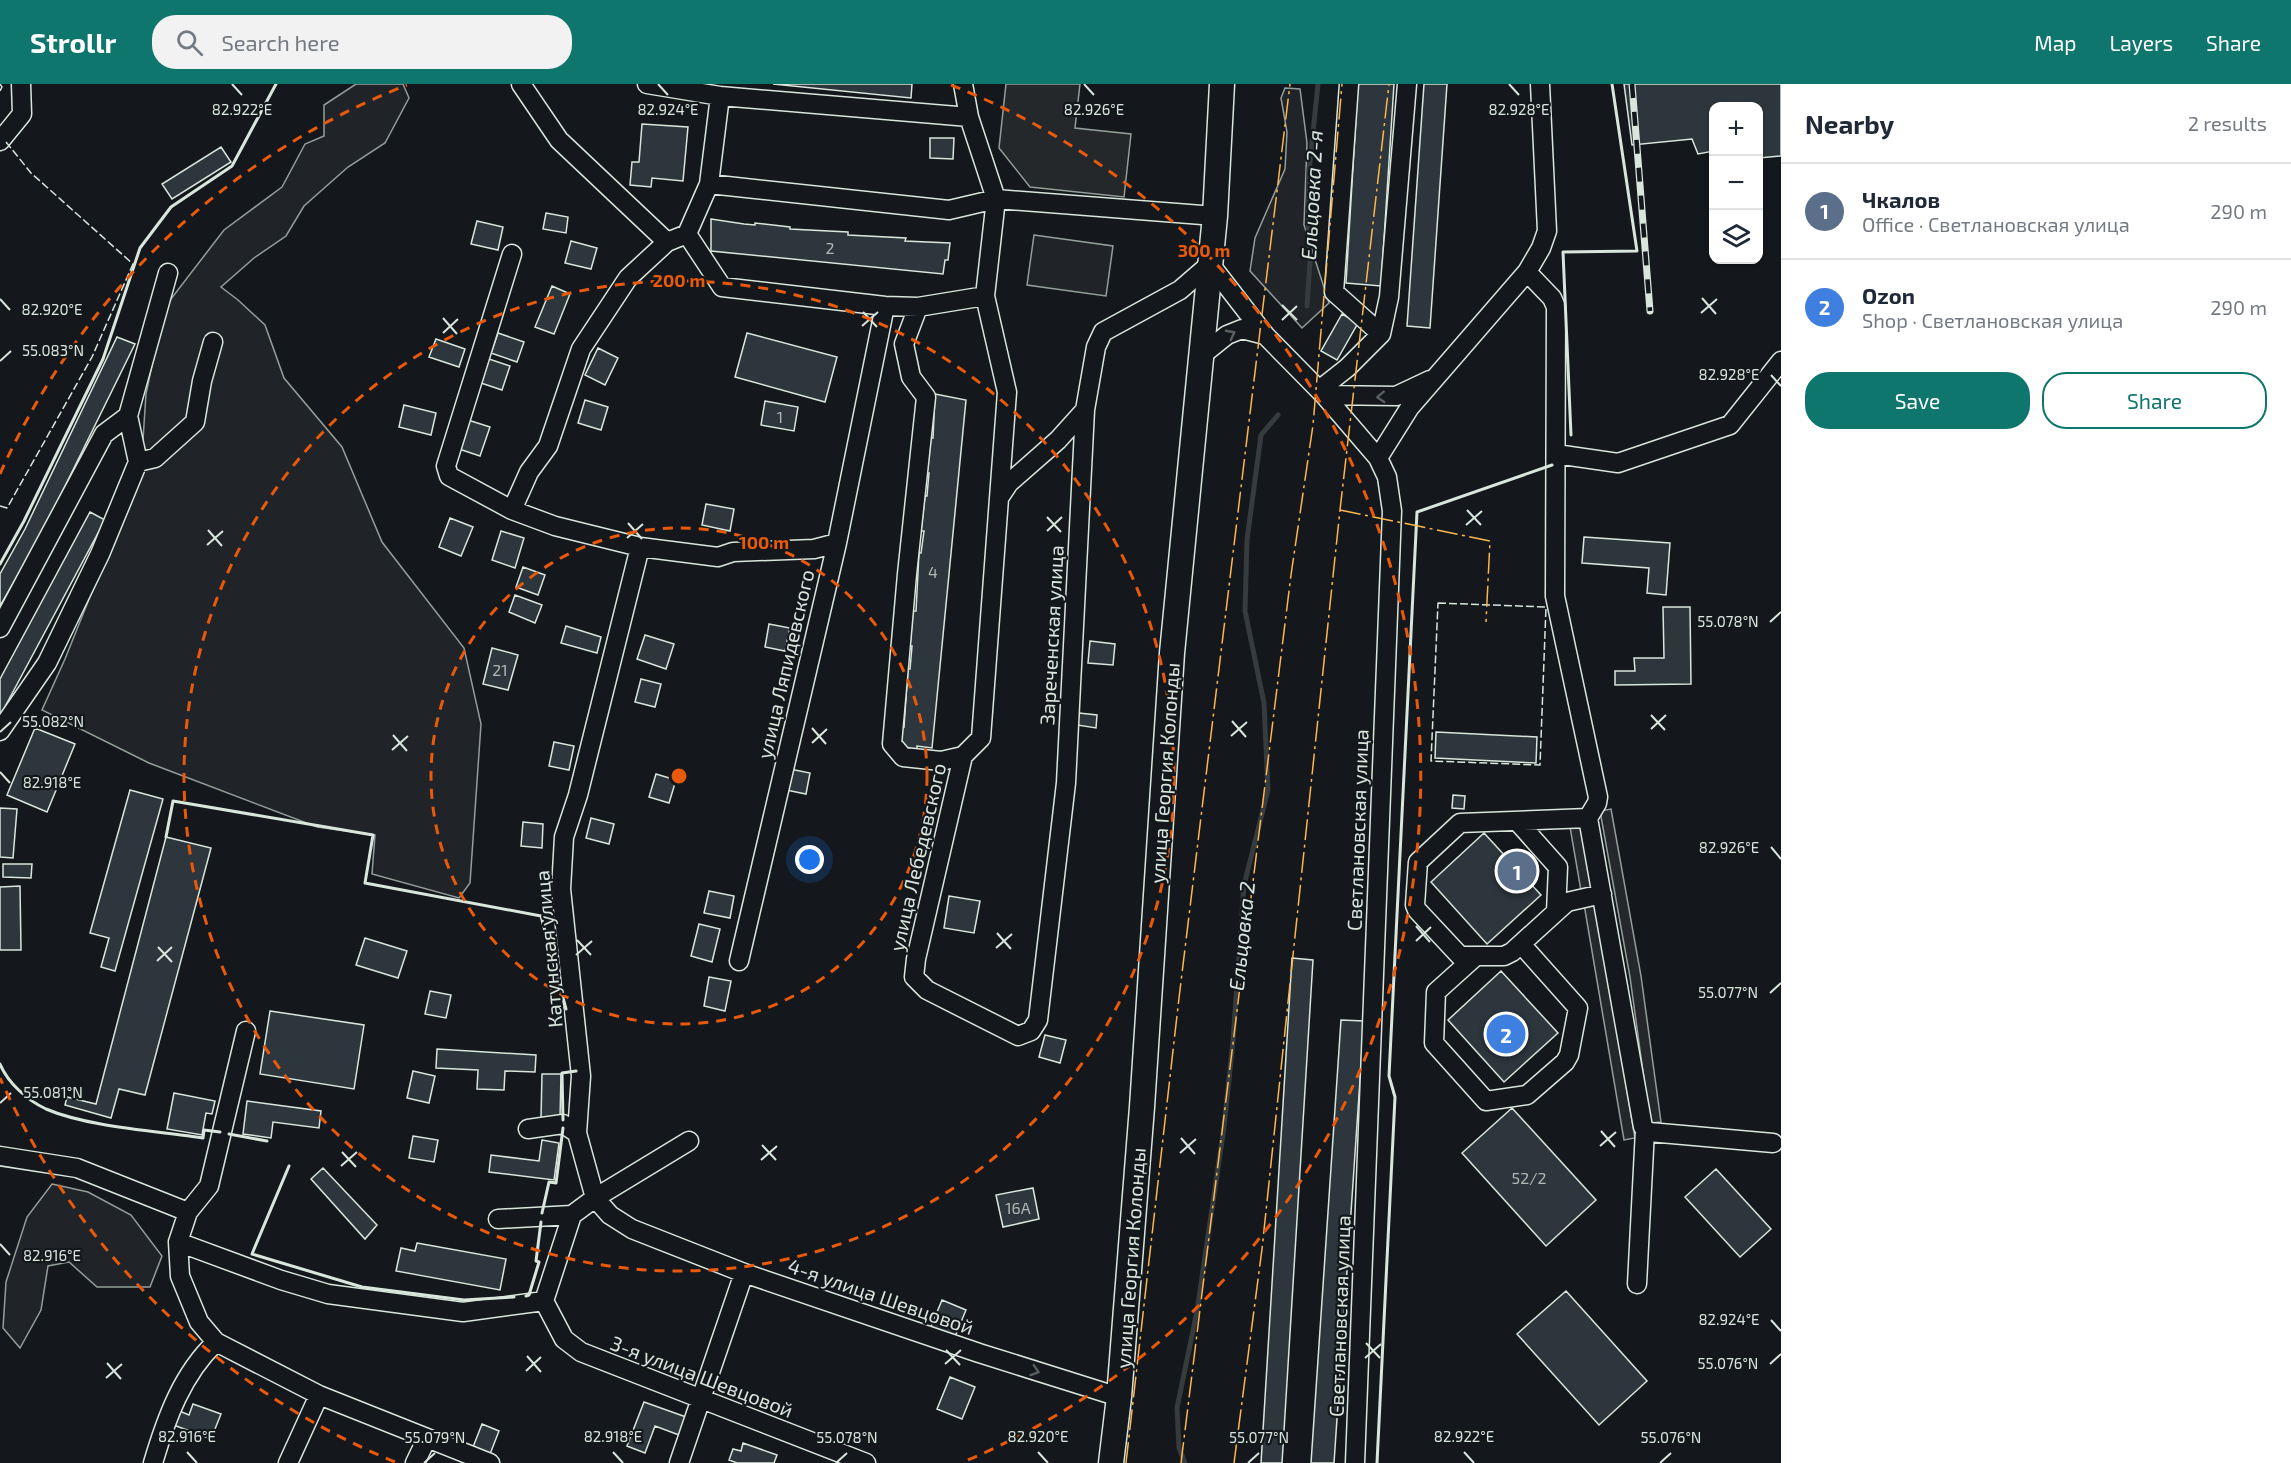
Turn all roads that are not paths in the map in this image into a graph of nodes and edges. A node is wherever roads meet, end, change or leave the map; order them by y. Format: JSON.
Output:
{"nodes":[{"id":1,"x":21,"y":84,"type":"edge"},
{"id":2,"x":521,"y":84,"type":"edge"},
{"id":3,"x":647,"y":84,"type":"edge"},
{"id":4,"x":963,"y":84,"type":"edge"},
{"id":5,"x":1222,"y":84,"type":"edge"},
{"id":6,"x":1349,"y":84,"type":"edge"},
{"id":7,"x":1407,"y":84,"type":"edge"},
{"id":8,"x":1540,"y":84,"type":"edge"},
{"id":9,"x":720,"y":96,"type":"junction"},
{"id":10,"x":969,"y":117,"type":"junction"},
{"id":11,"x":0,"y":141,"type":"edge"},
{"id":12,"x":709,"y":184,"type":"junction"},
{"id":13,"x":996,"y":199,"type":"junction"},
{"id":14,"x":1215,"y":216,"type":"junction"},
{"id":15,"x":687,"y":234,"type":"junction"},
{"id":16,"x":668,"y":242,"type":"junction"},
{"id":17,"x":512,"y":254,"type":"dead end"},
{"id":18,"x":1210,"y":264,"type":"junction"},
{"id":19,"x":1527,"y":272,"type":"junction"},
{"id":20,"x":168,"y":273,"type":"dead end"},
{"id":21,"x":985,"y":296,"type":"junction"},
{"id":22,"x":885,"y":306,"type":"junction"},
{"id":23,"x":918,"y":307,"type":"junction"},
{"id":24,"x":1382,"y":334,"type":"junction"},
{"id":25,"x":1265,"y":335,"type":"junction"},
{"id":26,"x":213,"y":342,"type":"dead end"},
{"id":27,"x":1202,"y":355,"type":"junction"},
{"id":28,"x":1781,"y":361,"type":"edge"},
{"id":29,"x":1434,"y":378,"type":"junction"},
{"id":30,"x":1322,"y":393,"type":"junction"},
{"id":31,"x":1085,"y":410,"type":"junction"},
{"id":32,"x":128,"y":416,"type":"junction"},
{"id":33,"x":1556,"y":454,"type":"junction"},
{"id":34,"x":1378,"y":458,"type":"junction"},
{"id":35,"x":138,"y":462,"type":"junction"},
{"id":36,"x":998,"y":499,"type":"junction"},
{"id":37,"x":512,"y":510,"type":"junction"},
{"id":38,"x":837,"y":543,"type":"junction"},
{"id":39,"x":640,"y":547,"type":"junction"},
{"id":40,"x":0,"y":628,"type":"edge"},
{"id":41,"x":0,"y":731,"type":"edge"},
{"id":42,"x":963,"y":756,"type":"junction"},
{"id":43,"x":1588,"y":818,"type":"junction"},
{"id":44,"x":1517,"y":821,"type":"junction"},
{"id":45,"x":1602,"y":894,"type":"junction"},
{"id":46,"x":1556,"y":912,"type":"junction"},
{"id":47,"x":1521,"y":944,"type":"junction"},
{"id":48,"x":1476,"y":956,"type":"junction"},
{"id":49,"x":739,"y":961,"type":"dead end"},
{"id":50,"x":246,"y":1031,"type":"dead end"},
{"id":51,"x":1031,"y":1031,"type":"joint"},
{"id":52,"x":528,"y":1129,"type":"dead end"},
{"id":53,"x":1645,"y":1130,"type":"junction"},
{"id":54,"x":577,"y":1133,"type":"junction"},
{"id":55,"x":688,"y":1141,"type":"dead end"},
{"id":56,"x":1773,"y":1143,"type":"dead end"},
{"id":57,"x":0,"y":1156,"type":"edge"},
{"id":58,"x":595,"y":1198,"type":"junction"},
{"id":59,"x":188,"y":1212,"type":"junction"},
{"id":60,"x":572,"y":1215,"type":"junction"},
{"id":61,"x":498,"y":1219,"type":"dead end"},
{"id":62,"x":632,"y":1229,"type":"joint"},
{"id":63,"x":178,"y":1242,"type":"junction"},
{"id":64,"x":744,"y":1273,"type":"junction"},
{"id":65,"x":1637,"y":1284,"type":"dead end"},
{"id":66,"x":544,"y":1302,"type":"junction"},
{"id":67,"x":216,"y":1342,"type":"junction"},
{"id":68,"x":319,"y":1395,"type":"junction"},
{"id":69,"x":1119,"y":1397,"type":"junction"},
{"id":70,"x":701,"y":1400,"type":"junction"},
{"id":71,"x":428,"y":1438,"type":"junction"},
{"id":72,"x":153,"y":1463,"type":"edge"},
{"id":73,"x":288,"y":1463,"type":"edge"},
{"id":74,"x":415,"y":1463,"type":"edge"},
{"id":75,"x":490,"y":1463,"type":"edge"},
{"id":76,"x":679,"y":1463,"type":"edge"},
{"id":77,"x":866,"y":1463,"type":"edge"},
{"id":78,"x":1111,"y":1463,"type":"edge"},
{"id":79,"x":1355,"y":1463,"type":"edge"}],
"edges":[{"from":1,"to":11,"type":"street"},
{"from":2,"to":16,"type":"street"},
{"from":3,"to":9,"type":"street"},
{"from":4,"to":10,"type":"street"},
{"from":5,"to":14,"type":"main road","name":"улица Георгия Колонды"},
{"from":6,"to":24,"type":"street"},
{"from":7,"to":24,"type":"street"},
{"from":8,"to":19,"type":"street"},
{"from":9,"to":10,"type":"street"},
{"from":9,"to":12,"type":"street"},
{"from":10,"to":13,"type":"street"},
{"from":12,"to":13,"type":"street"},
{"from":12,"to":15,"type":"street"},
{"from":13,"to":14,"type":"street"},
{"from":13,"to":21,"type":"street"},
{"from":14,"to":18,"type":"main road","name":"улица Георгия Колонды"},
{"from":15,"to":16,"type":"street"},
{"from":15,"to":22,"type":"street"},
{"from":16,"to":37,"type":"street"},
{"from":17,"to":37,"type":"street"},
{"from":18,"to":25,"type":"street","name":"Светлановская улица"},
{"from":18,"to":27,"type":"main road","name":"улица Георгия Колонды"},
{"from":18,"to":31,"type":"street","name":"Зареченская улица"},
{"from":19,"to":29,"type":"street"},
{"from":19,"to":33,"type":"street"},
{"from":20,"to":32,"type":"street"},
{"from":21,"to":23,"type":"street"},
{"from":21,"to":36,"type":"street"},
{"from":22,"to":23,"type":"street"},
{"from":22,"to":38,"type":"street","name":"улица Ляпидевского"},
{"from":23,"to":42,"type":"street"},
{"from":24,"to":30,"type":"street"},
{"from":27,"to":25,"type":"street","one_way":true},
{"from":25,"to":30,"type":"street","name":"Светлановская улица"},
{"from":26,"to":35,"type":"street"},
{"from":27,"to":69,"type":"main road","name":"улица Георгия Колонды"},
{"from":28,"to":33,"type":"street"},
{"from":29,"to":30,"type":"street","one_way":true},
{"from":29,"to":34,"type":"street"},
{"from":30,"to":34,"type":"street","name":"Светлановская улица"},
{"from":31,"to":36,"type":"street"},
{"from":31,"to":51,"type":"street","name":"Зареченская улица"},
{"from":32,"to":35,"type":"street"},
{"from":32,"to":40,"type":"street"},
{"from":33,"to":43,"type":"street"},
{"from":34,"to":79,"type":"street","name":"Светлановская улица"},
{"from":35,"to":41,"type":"street"},
{"from":36,"to":42,"type":"street"},
{"from":37,"to":39,"type":"street"},
{"from":38,"to":39,"type":"street"},
{"from":38,"to":49,"type":"street","name":"улица Ляпидевского"},
{"from":39,"to":54,"type":"street","name":"Катунская улица"},
{"from":42,"to":51,"type":"street","name":"улица Лебедевского"},
{"from":43,"to":44,"type":"street"},
{"from":43,"to":45,"type":"street"},
{"from":44,"to":46,"type":"street"},
{"from":44,"to":48,"type":"street"},
{"from":45,"to":46,"type":"street"},
{"from":45,"to":53,"type":"street"},
{"from":46,"to":47,"type":"street"},
{"from":47,"to":48,"type":"street"},
{"from":47,"to":48,"type":"street"},
{"from":50,"to":59,"type":"street"},
{"from":52,"to":54,"type":"street"},
{"from":53,"to":56,"type":"street"},
{"from":53,"to":65,"type":"street"},
{"from":54,"to":58,"type":"street","name":"Катунская улица"},
{"from":55,"to":58,"type":"street"},
{"from":57,"to":59,"type":"street"},
{"from":58,"to":60,"type":"street"},
{"from":58,"to":62,"type":"street","name":"Катунская улица"},
{"from":59,"to":63,"type":"street"},
{"from":60,"to":61,"type":"street"},
{"from":60,"to":66,"type":"street"},
{"from":62,"to":64,"type":"street","name":"4-я улица Шевцовой"},
{"from":63,"to":66,"type":"street"},
{"from":63,"to":67,"type":"street"},
{"from":64,"to":69,"type":"street","name":"4-я улица Шевцовой","one_way":true},
{"from":64,"to":70,"type":"street"},
{"from":66,"to":70,"type":"street","name":"3-я улица Шевцовой"},
{"from":67,"to":68,"type":"street"},
{"from":67,"to":72,"type":"street"},
{"from":68,"to":71,"type":"street"},
{"from":68,"to":73,"type":"street"},
{"from":69,"to":78,"type":"main road","name":"улица Георгия Колонды"},
{"from":70,"to":76,"type":"street"},
{"from":70,"to":77,"type":"street","name":"3-я улица Шевцовой"},
{"from":71,"to":74,"type":"street"},
{"from":71,"to":75,"type":"street"}]}
